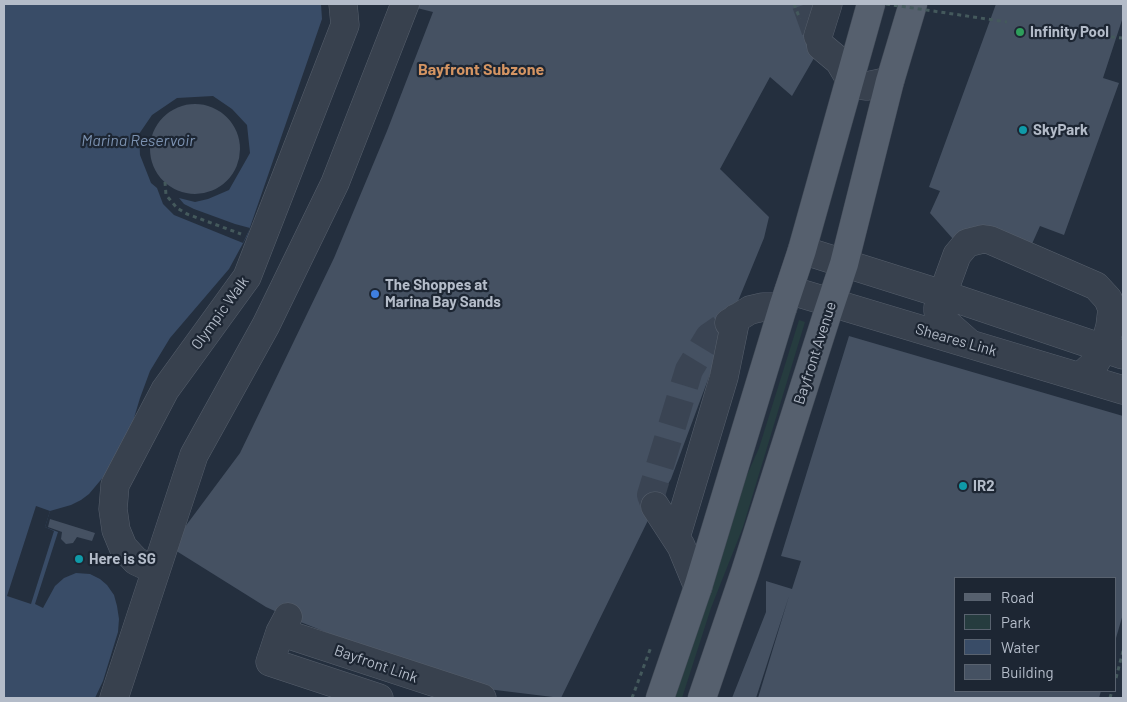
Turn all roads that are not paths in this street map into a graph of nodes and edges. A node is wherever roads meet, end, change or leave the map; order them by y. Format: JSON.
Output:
{"nodes":[{"id":1,"x":343,"y":4,"type":"edge"},
{"id":2,"x":405,"y":4,"type":"edge"},
{"id":3,"x":828,"y":4,"type":"edge"},
{"id":4,"x":871,"y":4,"type":"edge"},
{"id":5,"x":913,"y":4,"type":"edge"},
{"id":6,"x":851,"y":80,"type":"junction"},
{"id":7,"x":890,"y":81,"type":"junction"},
{"id":8,"x":802,"y":250,"type":"junction"},
{"id":9,"x":844,"y":264,"type":"junction"},
{"id":10,"x":942,"y":294,"type":"junction"},
{"id":11,"x":786,"y":299,"type":"junction"},
{"id":12,"x":831,"y":303,"type":"junction"},
{"id":13,"x":969,"y":343,"type":"junction"},
{"id":14,"x":1114,"y":352,"type":"edge"},
{"id":15,"x":1080,"y":377,"type":"junction"},
{"id":16,"x":1123,"y":390,"type":"edge"},
{"id":17,"x":655,"y":506,"type":"tunnel mouth"},
{"id":18,"x":676,"y":537,"type":"junction"},
{"id":19,"x":155,"y":570,"type":"junction"},
{"id":20,"x":698,"y":587,"type":"junction"},
{"id":21,"x":360,"y":652,"type":"junction"},
{"id":22,"x":114,"y":698,"type":"edge"},
{"id":23,"x":381,"y":698,"type":"edge"},
{"id":24,"x":482,"y":698,"type":"edge"},
{"id":25,"x":660,"y":698,"type":"edge"},
{"id":26,"x":702,"y":698,"type":"edge"}],
"edges":[{"from":1,"to":19,"type":"street","name":"Olympic Walk"},
{"from":2,"to":19,"type":"street"},
{"from":3,"to":6,"type":"street"},
{"from":4,"to":6,"type":"main road"},
{"from":5,"to":7,"type":"main road","name":"Bayfront Avenue"},
{"from":6,"to":7,"type":"street"},
{"from":6,"to":8,"type":"main road"},
{"from":7,"to":9,"type":"main road","name":"Bayfront Avenue"},
{"from":8,"to":9,"type":"street"},
{"from":8,"to":11,"type":"main road"},
{"from":9,"to":10,"type":"street"},
{"from":9,"to":12,"type":"main road","name":"Bayfront Avenue"},
{"from":10,"to":13,"type":"street"},
{"from":10,"to":14,"type":"street"},
{"from":10,"to":14,"type":"street"},
{"from":11,"to":12,"type":"street","name":"Sheares Link"},
{"from":11,"to":18,"type":"street","name":"Sheares Link"},
{"from":11,"to":20,"type":"main road"},
{"from":12,"to":13,"type":"street","name":"Sheares Link"},
{"from":12,"to":26,"type":"main road","name":"Bayfront Avenue"},
{"from":13,"to":15,"type":"street","name":"Sheares Link"},
{"from":14,"to":15,"type":"street"},
{"from":15,"to":16,"type":"street","name":"Sheares Link"},
{"from":17,"to":18,"type":"street"},
{"from":18,"to":20,"type":"street"},
{"from":19,"to":22,"type":"street"},
{"from":20,"to":25,"type":"main road"},
{"from":21,"to":23,"type":"street"},
{"from":21,"to":23,"type":"street","name":"Bayfront Link"},
{"from":21,"to":24,"type":"street","name":"Bayfront Link"}]}
